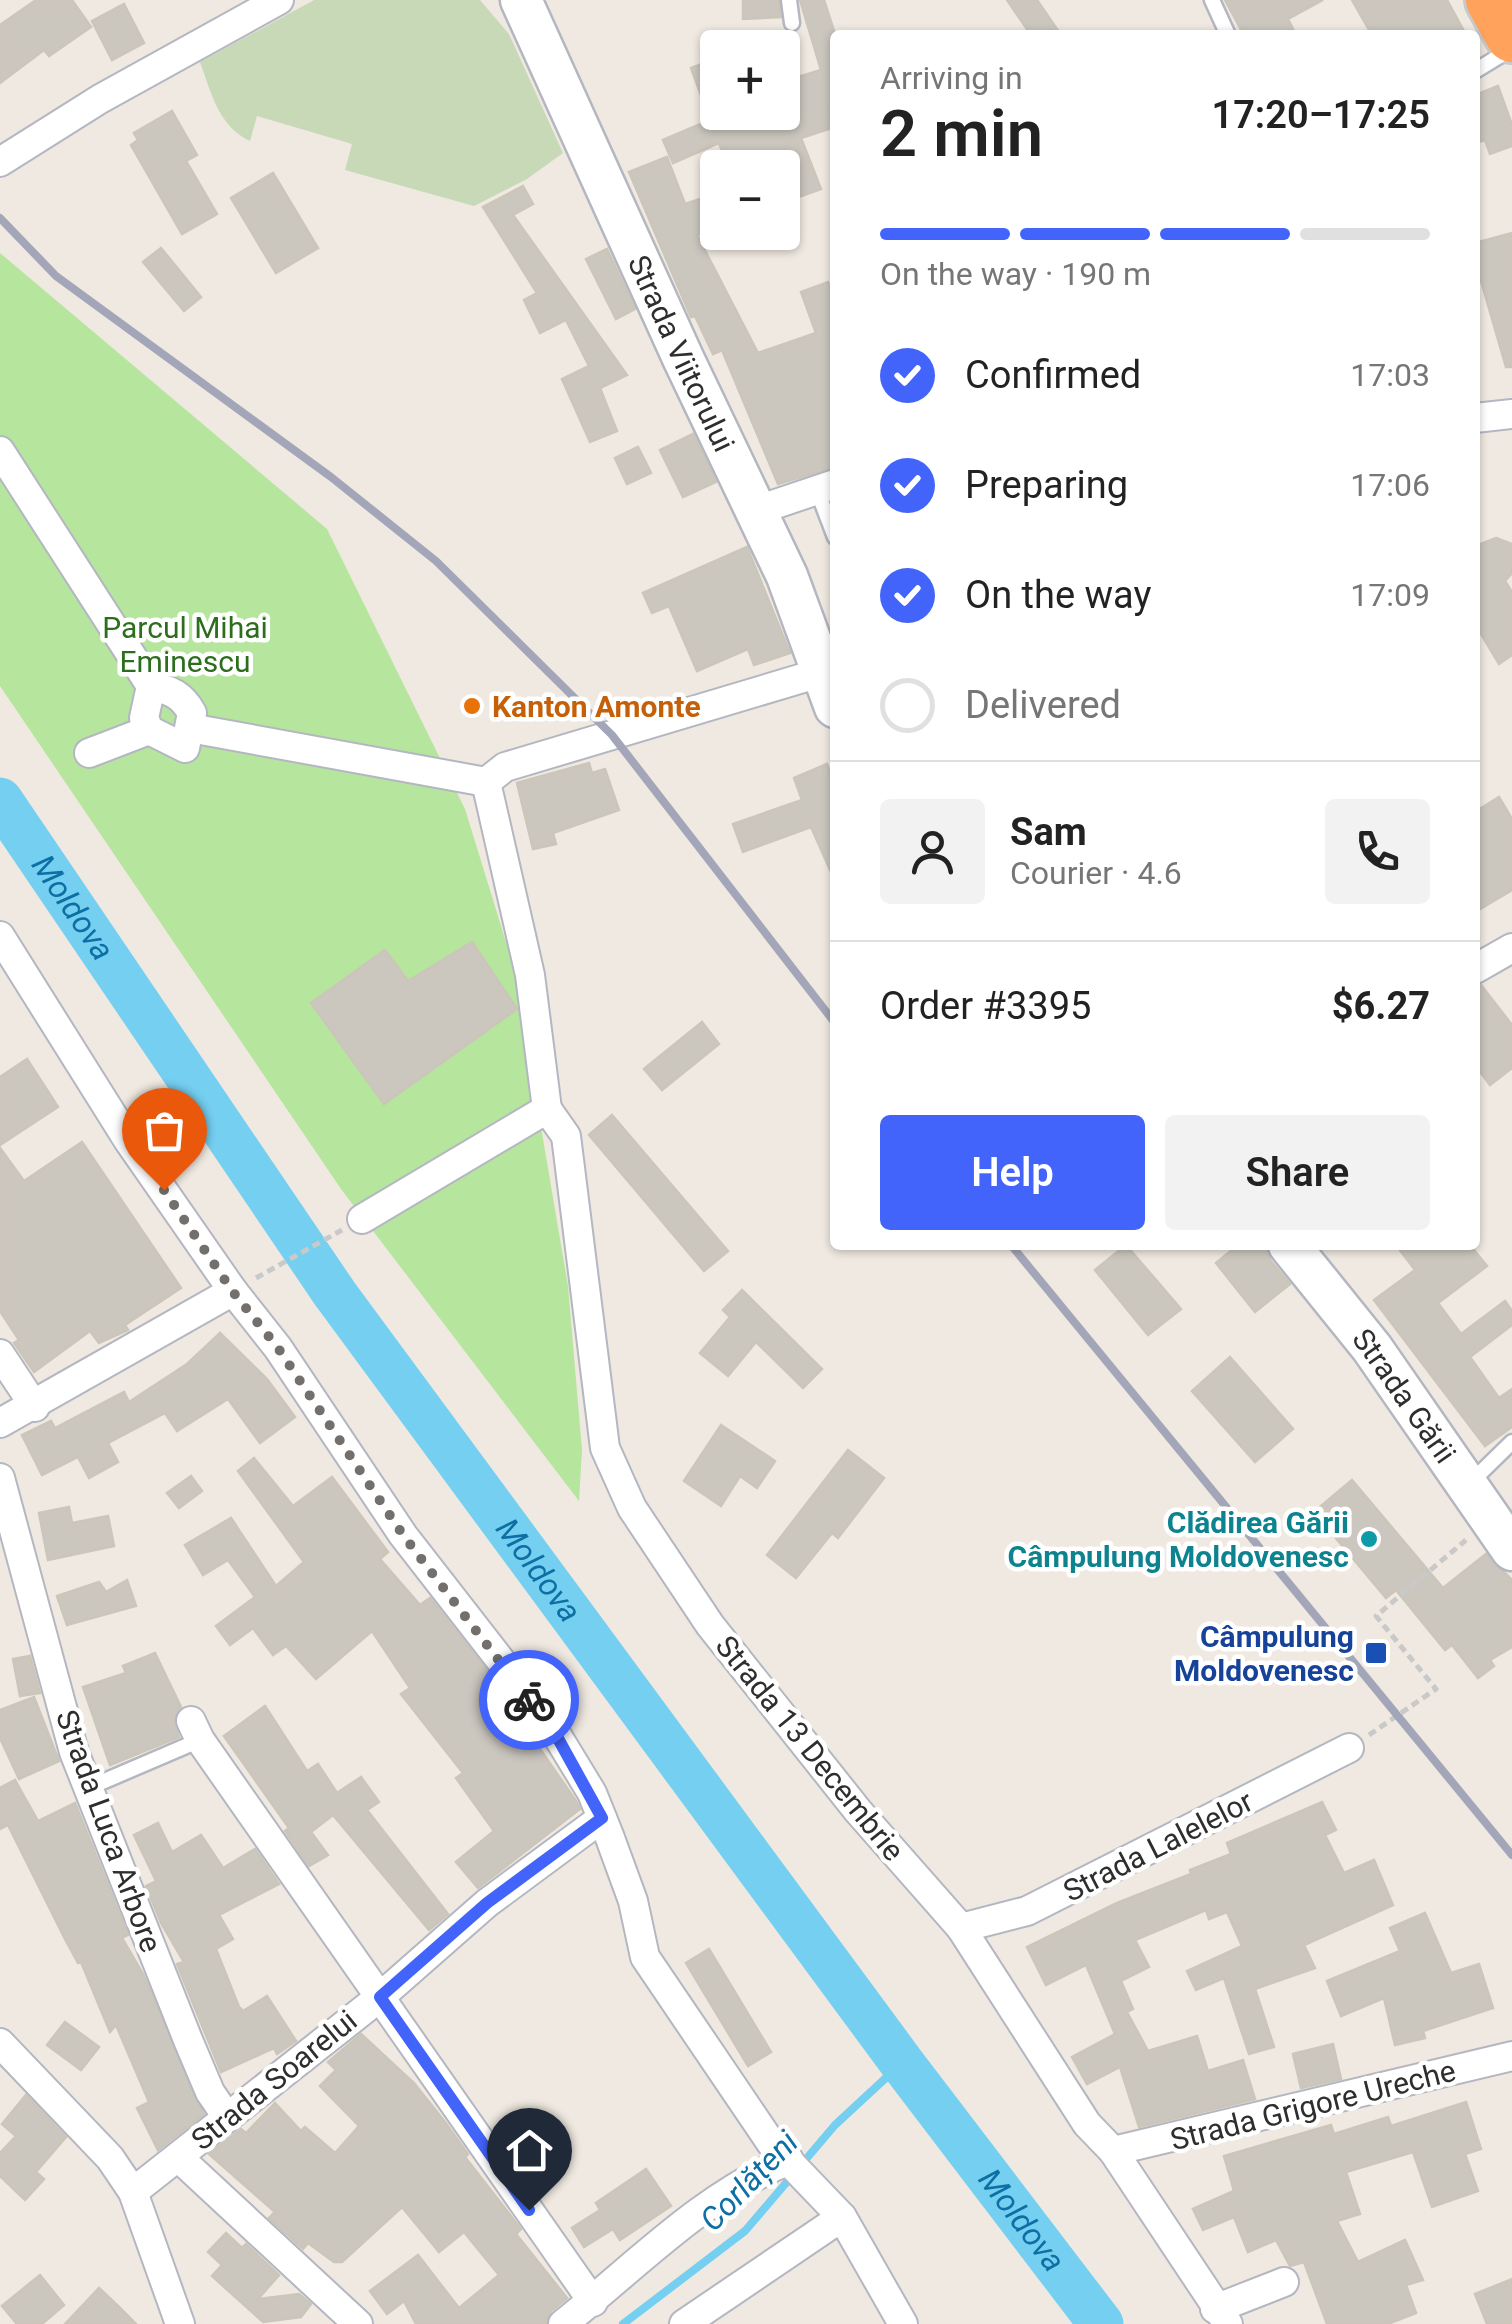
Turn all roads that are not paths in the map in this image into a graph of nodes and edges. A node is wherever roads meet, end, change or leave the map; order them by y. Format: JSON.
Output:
{"nodes":[{"id":1,"x":280,"y":0,"type":"edge"},
{"id":2,"x":790,"y":0,"type":"edge"},
{"id":3,"x":1212,"y":0,"type":"edge"},
{"id":4,"x":528,"y":6,"type":"edge"},
{"id":5,"x":792,"y":22,"type":"dead end"},
{"id":6,"x":1507,"y":27,"type":"edge"},
{"id":7,"x":1226,"y":30,"type":"edge"},
{"id":8,"x":1480,"y":64,"type":"edge"},
{"id":9,"x":0,"y":162,"type":"edge"},
{"id":10,"x":1512,"y":414,"type":"edge"},
{"id":11,"x":1480,"y":417,"type":"edge"},
{"id":12,"x":0,"y":451,"type":"edge"},
{"id":13,"x":826,"y":487,"type":"edge"},
{"id":14,"x":758,"y":510,"type":"junction"},
{"id":15,"x":827,"y":670,"type":"edge"},
{"id":16,"x":151,"y":686,"type":"junction"},
{"id":17,"x":190,"y":728,"type":"junction"},
{"id":18,"x":149,"y":730,"type":"junction"},
{"id":19,"x":89,"y":753,"type":"dead end"},
{"id":20,"x":486,"y":782,"type":"junction"},
{"id":21,"x":0,"y":936,"type":"edge"},
{"id":22,"x":1512,"y":948,"type":"edge"},
{"id":23,"x":1480,"y":966,"type":"edge"},
{"id":24,"x":547,"y":1109,"type":"junction"},
{"id":25,"x":362,"y":1218,"type":"road end"},
{"id":26,"x":1293,"y":1250,"type":"edge"},
{"id":27,"x":233,"y":1292,"type":"junction"},
{"id":28,"x":0,"y":1354,"type":"edge"},
{"id":29,"x":35,"y":1407,"type":"junction"},
{"id":30,"x":0,"y":1423,"type":"edge"},
{"id":31,"x":1512,"y":1442,"type":"edge"},
{"id":32,"x":0,"y":1478,"type":"edge"},
{"id":33,"x":1469,"y":1484,"type":"junction"},
{"id":34,"x":1501,"y":1535,"type":"edge"},
{"id":35,"x":196,"y":1730,"type":"joint"},
{"id":36,"x":1349,"y":1748,"type":"road end"},
{"id":37,"x":88,"y":1788,"type":"junction"},
{"id":38,"x":602,"y":1818,"type":"junction"},
{"id":39,"x":961,"y":1928,"type":"junction"},
{"id":40,"x":380,"y":1997,"type":"junction"},
{"id":41,"x":0,"y":2043,"type":"edge"},
{"id":42,"x":1512,"y":2056,"type":"edge"},
{"id":43,"x":227,"y":2117,"type":"junction"},
{"id":44,"x":1114,"y":2150,"type":"junction"},
{"id":45,"x":178,"y":2157,"type":"junction"},
{"id":46,"x":789,"y":2160,"type":"junction"},
{"id":47,"x":133,"y":2192,"type":"junction"},
{"id":48,"x":842,"y":2217,"type":"junction"},
{"id":49,"x":1284,"y":2282,"type":"dead end"},
{"id":50,"x":593,"y":2302,"type":"junction"},
{"id":51,"x":1221,"y":2316,"type":"edge"},
{"id":52,"x":180,"y":2324,"type":"edge"},
{"id":53,"x":358,"y":2324,"type":"edge"},
{"id":54,"x":563,"y":2324,"type":"edge"},
{"id":55,"x":684,"y":2324,"type":"edge"},
{"id":56,"x":903,"y":2324,"type":"edge"}],
"edges":[{"from":1,"to":9,"type":"street"},
{"from":2,"to":5,"type":"lane"},
{"from":3,"to":7,"type":"lane"},
{"from":4,"to":14,"type":"street","name":"Strada Viitorului"},
{"from":6,"to":8,"type":"lane"},
{"from":10,"to":11,"type":"street"},
{"from":12,"to":16,"type":"street"},
{"from":13,"to":14,"type":"street"},
{"from":14,"to":15,"type":"street","name":"Strada Viitorului"},
{"from":15,"to":20,"type":"street"},
{"from":16,"to":17,"type":"street"},
{"from":16,"to":18,"type":"street"},
{"from":17,"to":18,"type":"street"},
{"from":17,"to":20,"type":"street"},
{"from":18,"to":19,"type":"street"},
{"from":20,"to":24,"type":"street","name":"Strada 13 Decembrie"},
{"from":21,"to":27,"type":"street"},
{"from":22,"to":23,"type":"street"},
{"from":24,"to":25,"type":"street"},
{"from":24,"to":39,"type":"street","name":"Strada 13 Decembrie"},
{"from":26,"to":33,"type":"street","name":"Strada Gării"},
{"from":27,"to":29,"type":"street"},
{"from":27,"to":38,"type":"street"},
{"from":28,"to":29,"type":"street"},
{"from":29,"to":30,"type":"street"},
{"from":31,"to":33,"type":"lane"},
{"from":32,"to":37,"type":"street","name":"Strada Luca Arbore"},
{"from":33,"to":34,"type":"street","name":"Strada Gării"},
{"from":35,"to":37,"type":"lane"},
{"from":35,"to":40,"type":"street"},
{"from":36,"to":39,"type":"street","name":"Strada Lalelelor"},
{"from":37,"to":43,"type":"street","name":"Strada Luca Arbore"},
{"from":38,"to":40,"type":"street","name":"Strada Soarelui"},
{"from":38,"to":46,"type":"street"},
{"from":39,"to":44,"type":"street","name":"Strada 13 Decembrie"},
{"from":40,"to":43,"type":"street","name":"Strada Soarelui"},
{"from":40,"to":50,"type":"street"},
{"from":41,"to":47,"type":"street"},
{"from":42,"to":44,"type":"street","name":"Strada Grigore Ureche"},
{"from":43,"to":45,"type":"street","name":"Strada Soarelui"},
{"from":44,"to":51,"type":"street","name":"Strada 13 Decembrie"},
{"from":45,"to":47,"type":"street","name":"Strada Soarelui"},
{"from":45,"to":53,"type":"street"},
{"from":46,"to":48,"type":"street"},
{"from":46,"to":50,"type":"street"},
{"from":47,"to":52,"type":"street"},
{"from":48,"to":55,"type":"street"},
{"from":48,"to":56,"type":"street"},
{"from":49,"to":51,"type":"street"},
{"from":50,"to":54,"type":"street"}]}
